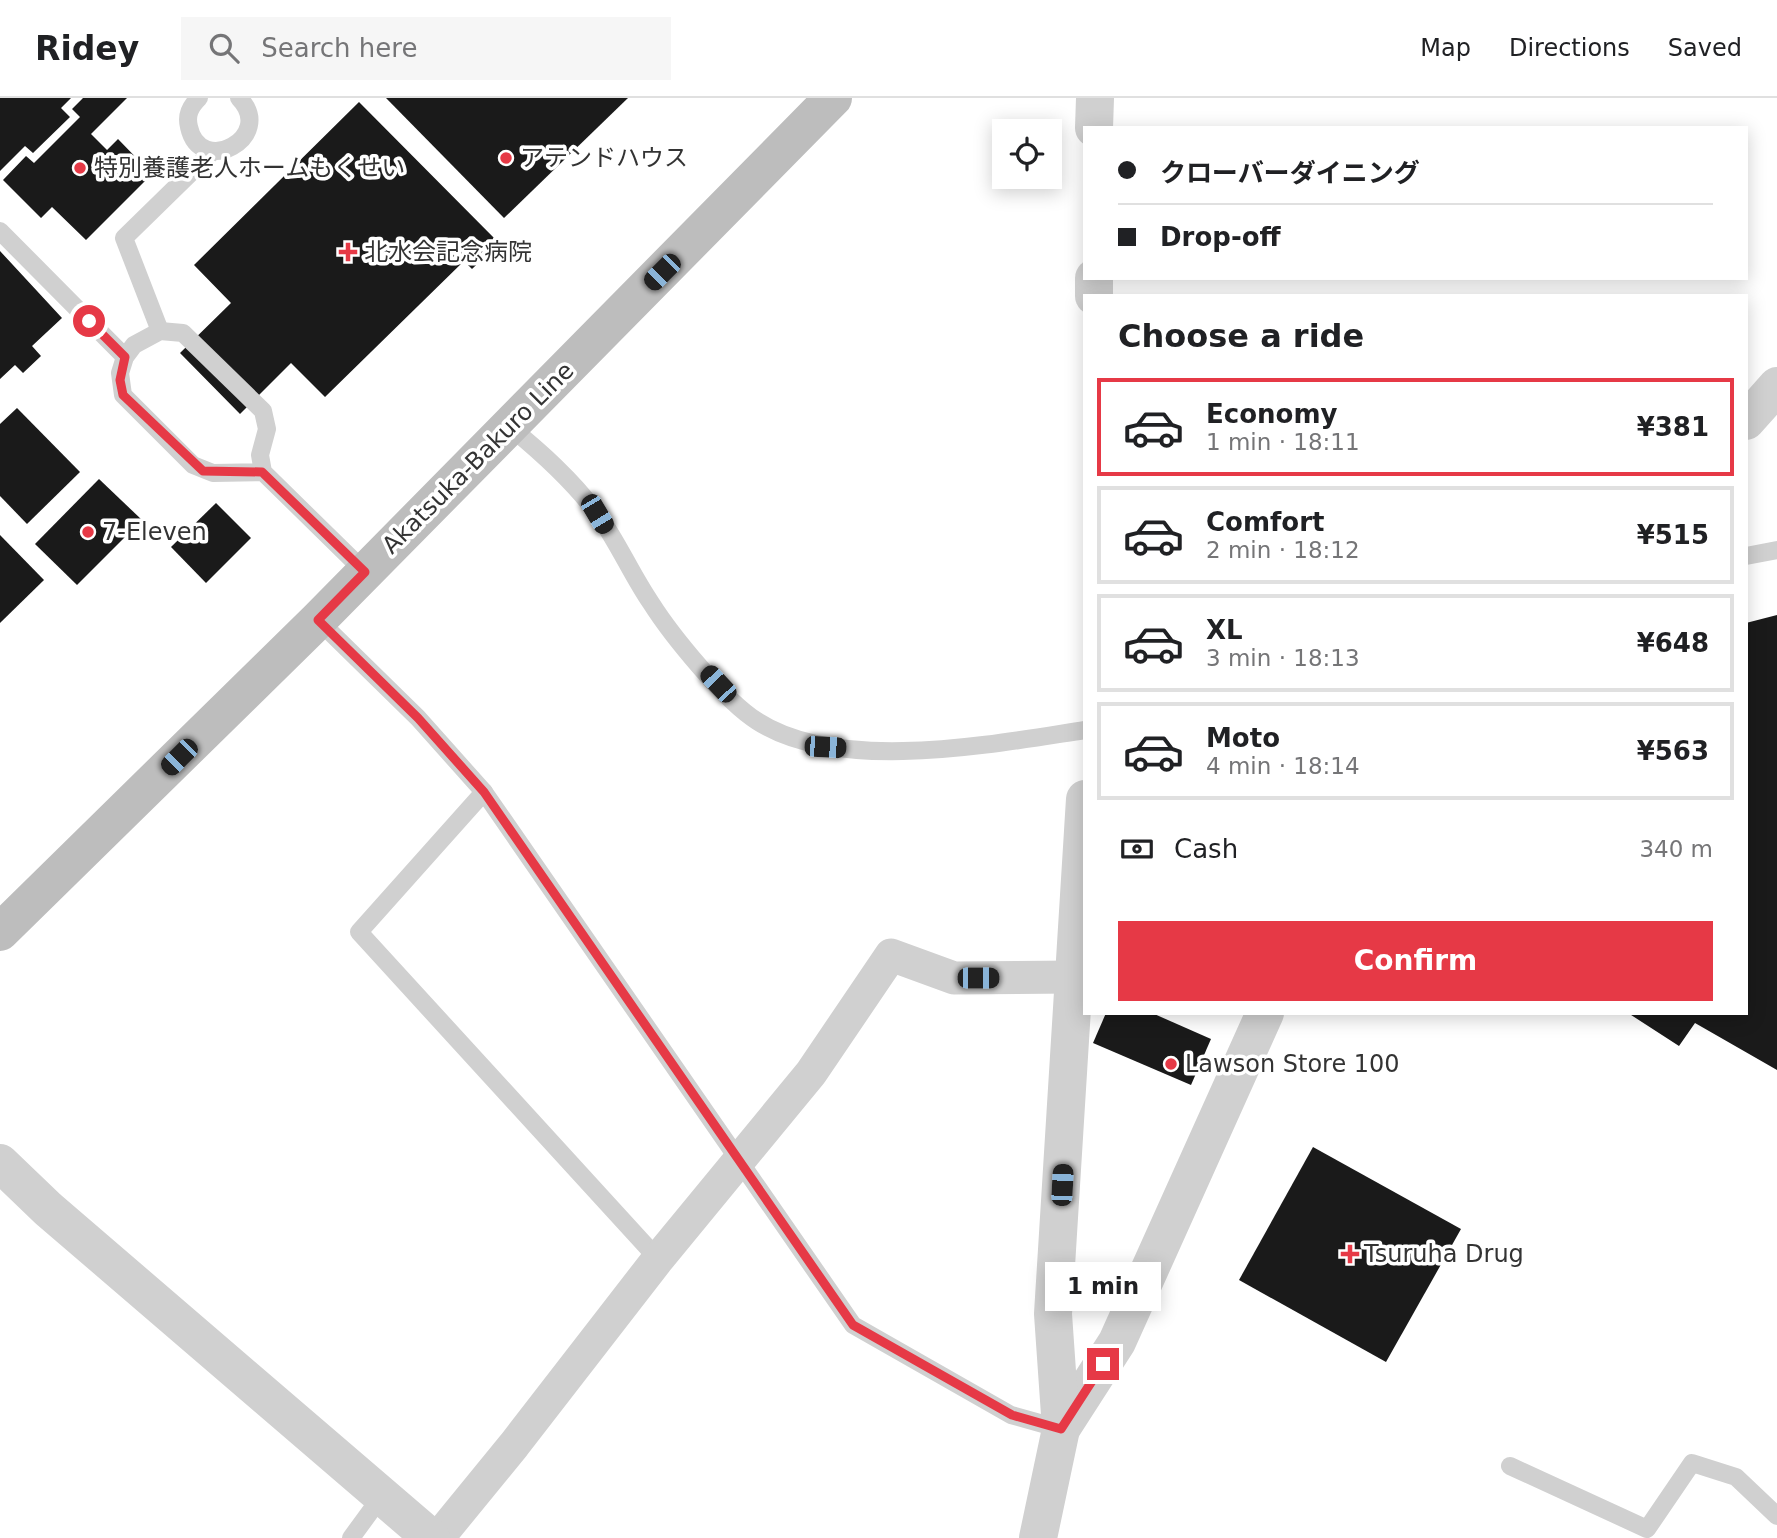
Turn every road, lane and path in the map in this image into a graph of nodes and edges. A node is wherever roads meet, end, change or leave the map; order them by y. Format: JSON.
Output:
{"nodes":[{"id":1,"x":199,"y":98,"type":"edge"},
{"id":2,"x":239,"y":98,"type":"edge"},
{"id":3,"x":832,"y":98,"type":"edge"},
{"id":4,"x":1095,"y":98,"type":"edge"},
{"id":5,"x":1094,"y":126,"type":"edge"},
{"id":6,"x":213,"y":151,"type":"junction"},
{"id":7,"x":0,"y":231,"type":"edge"},
{"id":8,"x":160,"y":331,"type":"junction"},
{"id":9,"x":125,"y":357,"type":"junction"},
{"id":10,"x":1777,"y":386,"type":"edge"},
{"id":11,"x":1748,"y":419,"type":"edge"},
{"id":12,"x":510,"y":427,"type":"junction"},
{"id":13,"x":262,"y":472,"type":"junction"},
{"id":14,"x":1777,"y":551,"type":"edge"},
{"id":15,"x":1748,"y":556,"type":"edge"},
{"id":16,"x":365,"y":572,"type":"junction"},
{"id":17,"x":318,"y":620,"type":"junction"},
{"id":18,"x":1083,"y":730,"type":"edge"},
{"id":19,"x":484,"y":792,"type":"junction"},
{"id":20,"x":1083,"y":831,"type":"edge"},
{"id":21,"x":0,"y":932,"type":"edge"},
{"id":22,"x":1074,"y":977,"type":"junction"},
{"id":23,"x":1264,"y":1015,"type":"edge"},
{"id":24,"x":740,"y":1160,"type":"junction"},
{"id":25,"x":0,"y":1163,"type":"edge"},
{"id":26,"x":658,"y":1259,"type":"junction"},
{"id":27,"x":1061,"y":1429,"type":"junction"},
{"id":28,"x":1510,"y":1466,"type":"dead end"},
{"id":29,"x":381,"y":1497,"type":"junction"},
{"id":30,"x":1777,"y":1516,"type":"edge"},
{"id":31,"x":1037,"y":1537,"type":"edge"},
{"id":32,"x":351,"y":1538,"type":"edge"},
{"id":33,"x":431,"y":1538,"type":"edge"},
{"id":34,"x":438,"y":1538,"type":"edge"}],
"edges":[{"from":1,"to":6,"type":"lane"},
{"from":2,"to":6,"type":"lane"},
{"from":3,"to":12,"type":"main road","name":"Akatsuka-Bakuro Line"},
{"from":4,"to":5,"type":"street"},
{"from":6,"to":8,"type":"lane"},
{"from":7,"to":9,"type":"lane"},
{"from":8,"to":9,"type":"lane"},
{"from":8,"to":13,"type":"lane"},
{"from":9,"to":13,"type":"lane"},
{"from":10,"to":11,"type":"street"},
{"from":12,"to":16,"type":"main road","name":"Akatsuka-Bakuro Line"},
{"from":12,"to":18,"type":"lane"},
{"from":13,"to":16,"type":"lane"},
{"from":14,"to":15,"type":"lane"},
{"from":16,"to":17,"type":"main road","name":"Akatsuka-Bakuro Line"},
{"from":17,"to":19,"type":"lane"},
{"from":17,"to":21,"type":"main road","name":"Akatsuka-Bakuro Line"},
{"from":19,"to":24,"type":"lane"},
{"from":19,"to":26,"type":"lane"},
{"from":20,"to":22,"type":"street"},
{"from":22,"to":24,"type":"street"},
{"from":22,"to":27,"type":"street"},
{"from":23,"to":27,"type":"street"},
{"from":24,"to":26,"type":"street"},
{"from":24,"to":27,"type":"lane"},
{"from":25,"to":29,"type":"street"},
{"from":26,"to":34,"type":"street"},
{"from":27,"to":31,"type":"street"},
{"from":28,"to":30,"type":"lane"},
{"from":29,"to":32,"type":"lane"},
{"from":29,"to":33,"type":"street"}]}
